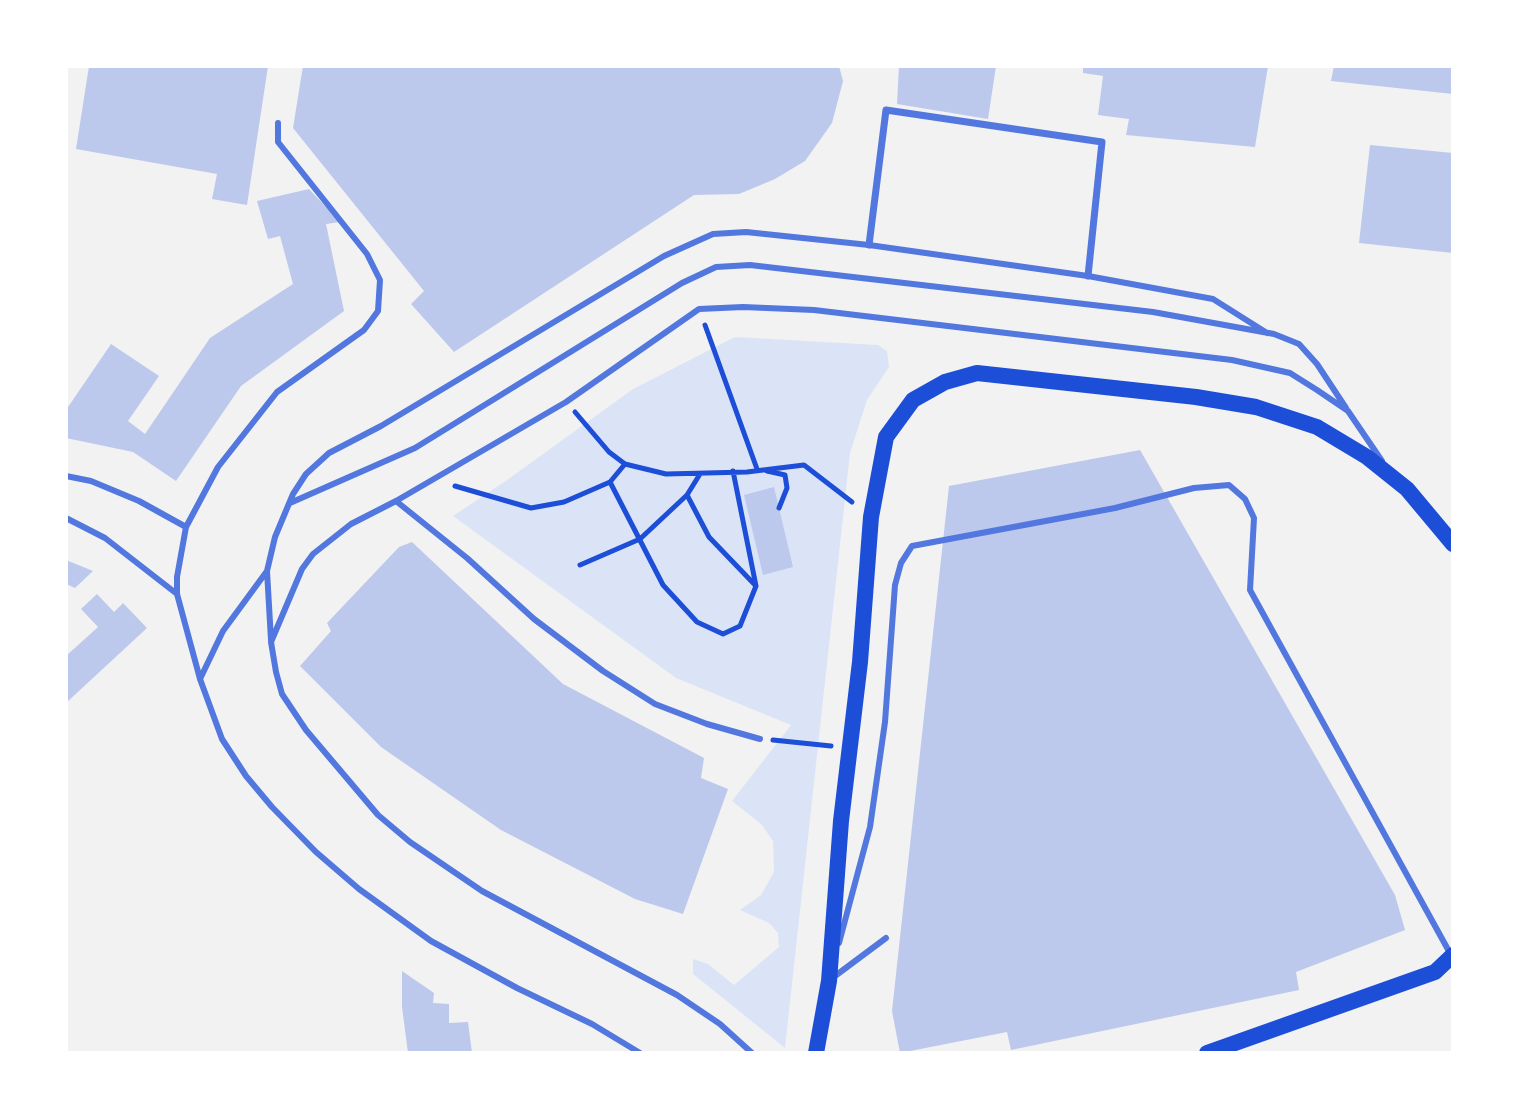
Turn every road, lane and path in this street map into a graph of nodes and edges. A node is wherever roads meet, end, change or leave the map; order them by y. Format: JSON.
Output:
{"nodes":[{"id":1,"x":278,"y":123,"type":"dead end"},
{"id":2,"x":869,"y":245,"type":"junction"},
{"id":3,"x":1088,"y":276,"type":"junction"},
{"id":4,"x":699,"y":309,"type":"junction"},
{"id":5,"x":1267,"y":333,"type":"junction"},
{"id":6,"x":566,"y":402,"type":"junction"},
{"id":7,"x":1348,"y":411,"type":"junction"},
{"id":8,"x":625,"y":464,"type":"junction"},
{"id":9,"x":733,"y":471,"type":"junction"},
{"id":10,"x":700,"y":473,"type":"junction"},
{"id":11,"x":66,"y":476,"type":"edge"},
{"id":12,"x":1392,"y":477,"type":"junction"},
{"id":13,"x":431,"y":479,"type":"junction"},
{"id":14,"x":610,"y":482,"type":"junction"},
{"id":15,"x":687,"y":495,"type":"junction"},
{"id":16,"x":396,"y":501,"type":"junction"},
{"id":17,"x":290,"y":503,"type":"junction"},
{"id":18,"x":779,"y":508,"type":"dead end"},
{"id":19,"x":871,"y":517,"type":"junction"},
{"id":20,"x":66,"y":518,"type":"edge"},
{"id":21,"x":186,"y":527,"type":"junction"},
{"id":22,"x":640,"y":539,"type":"junction"},
{"id":23,"x":1453,"y":544,"type":"edge"},
{"id":24,"x":580,"y":565,"type":"dead end"},
{"id":25,"x":267,"y":571,"type":"junction"},
{"id":26,"x":756,"y":586,"type":"junction"},
{"id":27,"x":177,"y":594,"type":"junction"},
{"id":28,"x":271,"y":642,"type":"junction"},
{"id":29,"x":200,"y":679,"type":"junction"},
{"id":30,"x":760,"y":739,"type":"joint"},
{"id":31,"x":849,"y":747,"type":"junction"},
{"id":32,"x":886,"y":938,"type":"dead end"},
{"id":33,"x":1453,"y":956,"type":"edge"},
{"id":34,"x":829,"y":981,"type":"junction"},
{"id":35,"x":640,"y":1053,"type":"edge"},
{"id":36,"x":752,"y":1053,"type":"edge"},
{"id":37,"x":816,"y":1053,"type":"edge"},
{"id":38,"x":1207,"y":1053,"type":"edge"}],
"edges":[{"from":1,"to":21,"type":"lane"},
{"from":2,"to":3,"type":"lane"},
{"from":2,"to":3,"type":"street"},
{"from":2,"to":17,"type":"lane"},
{"from":3,"to":5,"type":"lane"},
{"from":4,"to":6,"type":"lane"},
{"from":4,"to":7,"type":"lane"},
{"from":4,"to":18,"type":"path"},
{"from":5,"to":7,"type":"lane"},
{"from":5,"to":17,"type":"lane"},
{"from":6,"to":8,"type":"path"},
{"from":6,"to":13,"type":"lane"},
{"from":7,"to":12,"type":"lane"},
{"from":8,"to":10,"type":"path"},
{"from":8,"to":14,"type":"path"},
{"from":9,"to":10,"type":"path"},
{"from":9,"to":19,"type":"path"},
{"from":9,"to":26,"type":"path"},
{"from":10,"to":15,"type":"path"},
{"from":11,"to":21,"type":"lane"},
{"from":12,"to":19,"type":"main road"},
{"from":12,"to":23,"type":"main road"},
{"from":13,"to":14,"type":"path"},
{"from":13,"to":16,"type":"lane"},
{"from":14,"to":22,"type":"path"},
{"from":15,"to":22,"type":"path"},
{"from":15,"to":26,"type":"path"},
{"from":16,"to":28,"type":"lane"},
{"from":16,"to":30,"type":"lane"},
{"from":17,"to":25,"type":"lane"},
{"from":19,"to":31,"type":"main road"},
{"from":20,"to":27,"type":"lane"},
{"from":21,"to":27,"type":"lane"},
{"from":22,"to":24,"type":"path"},
{"from":22,"to":26,"type":"path"},
{"from":25,"to":28,"type":"lane"},
{"from":25,"to":29,"type":"lane"},
{"from":27,"to":29,"type":"lane"},
{"from":28,"to":36,"type":"lane"},
{"from":29,"to":35,"type":"lane"},
{"from":30,"to":31,"type":"path"},
{"from":31,"to":34,"type":"main road"},
{"from":32,"to":34,"type":"lane"},
{"from":33,"to":34,"type":"lane"},
{"from":33,"to":38,"type":"main road"},
{"from":34,"to":37,"type":"main road"}]}
